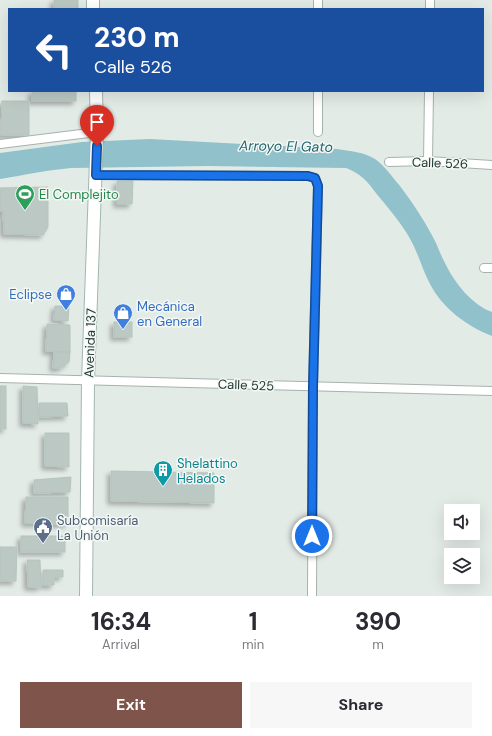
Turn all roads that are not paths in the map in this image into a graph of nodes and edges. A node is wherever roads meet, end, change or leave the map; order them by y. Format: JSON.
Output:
{"nodes":[{"id":1,"x":96,"y":92,"type":"edge"},
{"id":2,"x":318,"y":92,"type":"edge"},
{"id":3,"x":429,"y":92,"type":"edge"},
{"id":4,"x":97,"y":132,"type":"junction"},
{"id":5,"x":318,"y":132,"type":"dead end"},
{"id":6,"x":0,"y":144,"type":"edge"},
{"id":7,"x":428,"y":161,"type":"junction"},
{"id":8,"x":389,"y":162,"type":"dead end"},
{"id":9,"x":492,"y":165,"type":"edge"},
{"id":10,"x":96,"y":175,"type":"junction"},
{"id":11,"x":0,"y":378,"type":"edge"},
{"id":12,"x":88,"y":381,"type":"junction"},
{"id":13,"x":313,"y":387,"type":"junction"},
{"id":14,"x":492,"y":391,"type":"edge"},
{"id":15,"x":86,"y":596,"type":"edge"},
{"id":16,"x":312,"y":596,"type":"edge"}],
"edges":[{"from":1,"to":4,"type":"street","name":"Avenida 137"},
{"from":2,"to":5,"type":"street"},
{"from":3,"to":7,"type":"street"},
{"from":4,"to":6,"type":"street"},
{"from":4,"to":10,"type":"street","name":"Avenida 137"},
{"from":7,"to":8,"type":"street","name":"Calle 526"},
{"from":7,"to":9,"type":"street","name":"Calle 526"},
{"from":10,"to":12,"type":"street","name":"Avenida 137"},
{"from":10,"to":13,"type":"street"},
{"from":11,"to":12,"type":"street","name":"Calle 525"},
{"from":12,"to":13,"type":"street","name":"Calle 525"},
{"from":12,"to":15,"type":"street","name":"Avenida 137"},
{"from":13,"to":14,"type":"street","name":"Calle 525"},
{"from":13,"to":16,"type":"street"}]}
